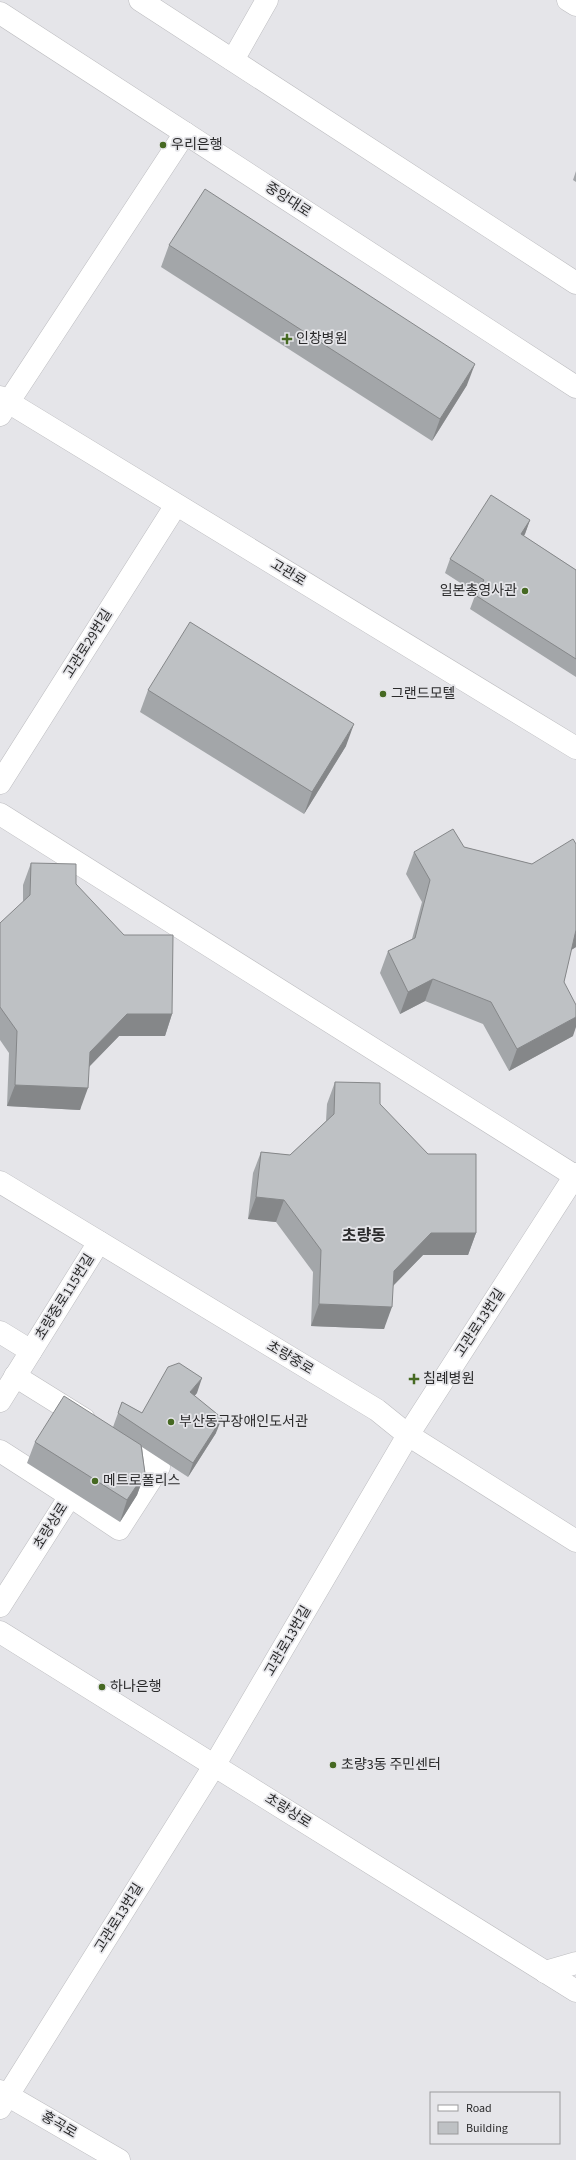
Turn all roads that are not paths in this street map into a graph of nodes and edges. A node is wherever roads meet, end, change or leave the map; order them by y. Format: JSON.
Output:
{"nodes":[{"id":1,"x":140,"y":0,"type":"edge"},
{"id":2,"x":267,"y":0,"type":"edge"},
{"id":3,"x":568,"y":0,"type":"edge"},
{"id":4,"x":576,"y":5,"type":"edge"},
{"id":5,"x":0,"y":7,"type":"edge"},
{"id":6,"x":0,"y":13,"type":"edge"},
{"id":7,"x":21,"y":27,"type":"junction"},
{"id":8,"x":233,"y":60,"type":"junction"},
{"id":9,"x":185,"y":133,"type":"junction"},
{"id":10,"x":576,"y":283,"type":"edge"},
{"id":11,"x":576,"y":387,"type":"edge"},
{"id":12,"x":3,"y":405,"type":"edge"},
{"id":13,"x":176,"y":505,"type":"junction"},
{"id":14,"x":576,"y":748,"type":"edge"},
{"id":15,"x":0,"y":783,"type":"edge"},
{"id":16,"x":0,"y":814,"type":"edge"},
{"id":17,"x":576,"y":1175,"type":"edge"},
{"id":18,"x":0,"y":1182,"type":"edge"},
{"id":19,"x":99,"y":1242,"type":"junction"},
{"id":20,"x":0,"y":1332,"type":"edge"},
{"id":21,"x":31,"y":1351,"type":"junction"},
{"id":22,"x":16,"y":1376,"type":"junction"},
{"id":23,"x":0,"y":1401,"type":"edge"},
{"id":24,"x":408,"y":1435,"type":"junction"},
{"id":25,"x":0,"y":1451,"type":"edge"},
{"id":26,"x":70,"y":1496,"type":"junction"},
{"id":27,"x":576,"y":1541,"type":"edge"},
{"id":28,"x":0,"y":1606,"type":"edge"},
{"id":29,"x":0,"y":1632,"type":"edge"},
{"id":30,"x":214,"y":1766,"type":"junction"},
{"id":31,"x":576,"y":1963,"type":"edge"},
{"id":32,"x":545,"y":1972,"type":"junction"},
{"id":33,"x":576,"y":1991,"type":"edge"},
{"id":34,"x":3,"y":2098,"type":"edge"},
{"id":35,"x":119,"y":2160,"type":"edge"}],
"edges":[{"from":1,"to":8,"type":"street"},
{"from":2,"to":8,"type":"street"},
{"from":3,"to":4,"type":"street"},
{"from":5,"to":7,"type":"street"},
{"from":6,"to":7,"type":"street","name":"중앙대로"},
{"from":7,"to":9,"type":"street","name":"중앙대로"},
{"from":8,"to":10,"type":"street"},
{"from":9,"to":11,"type":"street","name":"중앙대로"},
{"from":9,"to":12,"type":"street"},
{"from":12,"to":13,"type":"street","name":"고관로"},
{"from":13,"to":14,"type":"street","name":"고관로"},
{"from":13,"to":15,"type":"street","name":"고관로29번길"},
{"from":16,"to":17,"type":"street"},
{"from":17,"to":24,"type":"street","name":"고관로13번길"},
{"from":18,"to":19,"type":"street","name":"초량중로"},
{"from":19,"to":21,"type":"street","name":"초량중로115번길"},
{"from":19,"to":24,"type":"street","name":"초량중로"},
{"from":20,"to":21,"type":"street","name":"초량중로115번길"},
{"from":21,"to":22,"type":"street","name":"초량중로115번길"},
{"from":22,"to":23,"type":"street","name":"초량중로115번길"},
{"from":22,"to":26,"type":"street"},
{"from":24,"to":27,"type":"street","name":"초량중로"},
{"from":24,"to":30,"type":"street","name":"고관로13번길"},
{"from":25,"to":26,"type":"street","name":"초량상로"},
{"from":26,"to":28,"type":"street","name":"초량상로"},
{"from":29,"to":30,"type":"street","name":"초량상로"},
{"from":30,"to":32,"type":"street","name":"초량상로"},
{"from":30,"to":34,"type":"street","name":"고관로13번길"},
{"from":31,"to":32,"type":"street"},
{"from":32,"to":33,"type":"street","name":"초량상로"},
{"from":34,"to":35,"type":"street","name":"홍곡로"}]}
